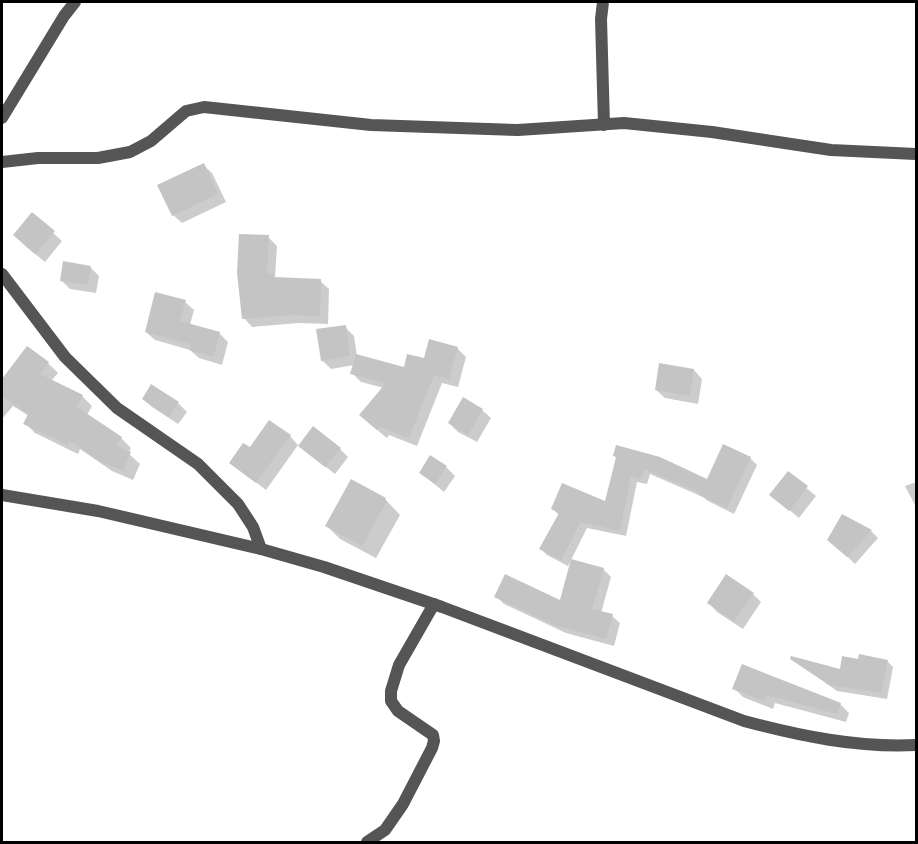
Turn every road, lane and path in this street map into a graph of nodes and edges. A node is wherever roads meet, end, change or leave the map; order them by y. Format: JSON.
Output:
{"nodes":[{"id":1,"x":75,"y":2,"type":"edge"},
{"id":2,"x":603,"y":2,"type":"edge"},
{"id":3,"x":2,"y":118,"type":"edge"},
{"id":4,"x":604,"y":125,"type":"junction"},
{"id":5,"x":916,"y":154,"type":"edge"},
{"id":6,"x":2,"y":162,"type":"edge"},
{"id":7,"x":2,"y":274,"type":"edge"},
{"id":8,"x":2,"y":495,"type":"edge"},
{"id":9,"x":261,"y":549,"type":"junction"},
{"id":10,"x":434,"y":604,"type":"junction"},
{"id":11,"x":916,"y":745,"type":"edge"},
{"id":12,"x":367,"y":843,"type":"edge"}],
"edges":[{"from":1,"to":3,"type":"street"},
{"from":2,"to":4,"type":"street"},
{"from":4,"to":5,"type":"street"},
{"from":4,"to":6,"type":"street"},
{"from":7,"to":9,"type":"street"},
{"from":8,"to":9,"type":"street"},
{"from":9,"to":10,"type":"street"},
{"from":10,"to":11,"type":"street"},
{"from":10,"to":12,"type":"street"}]}
